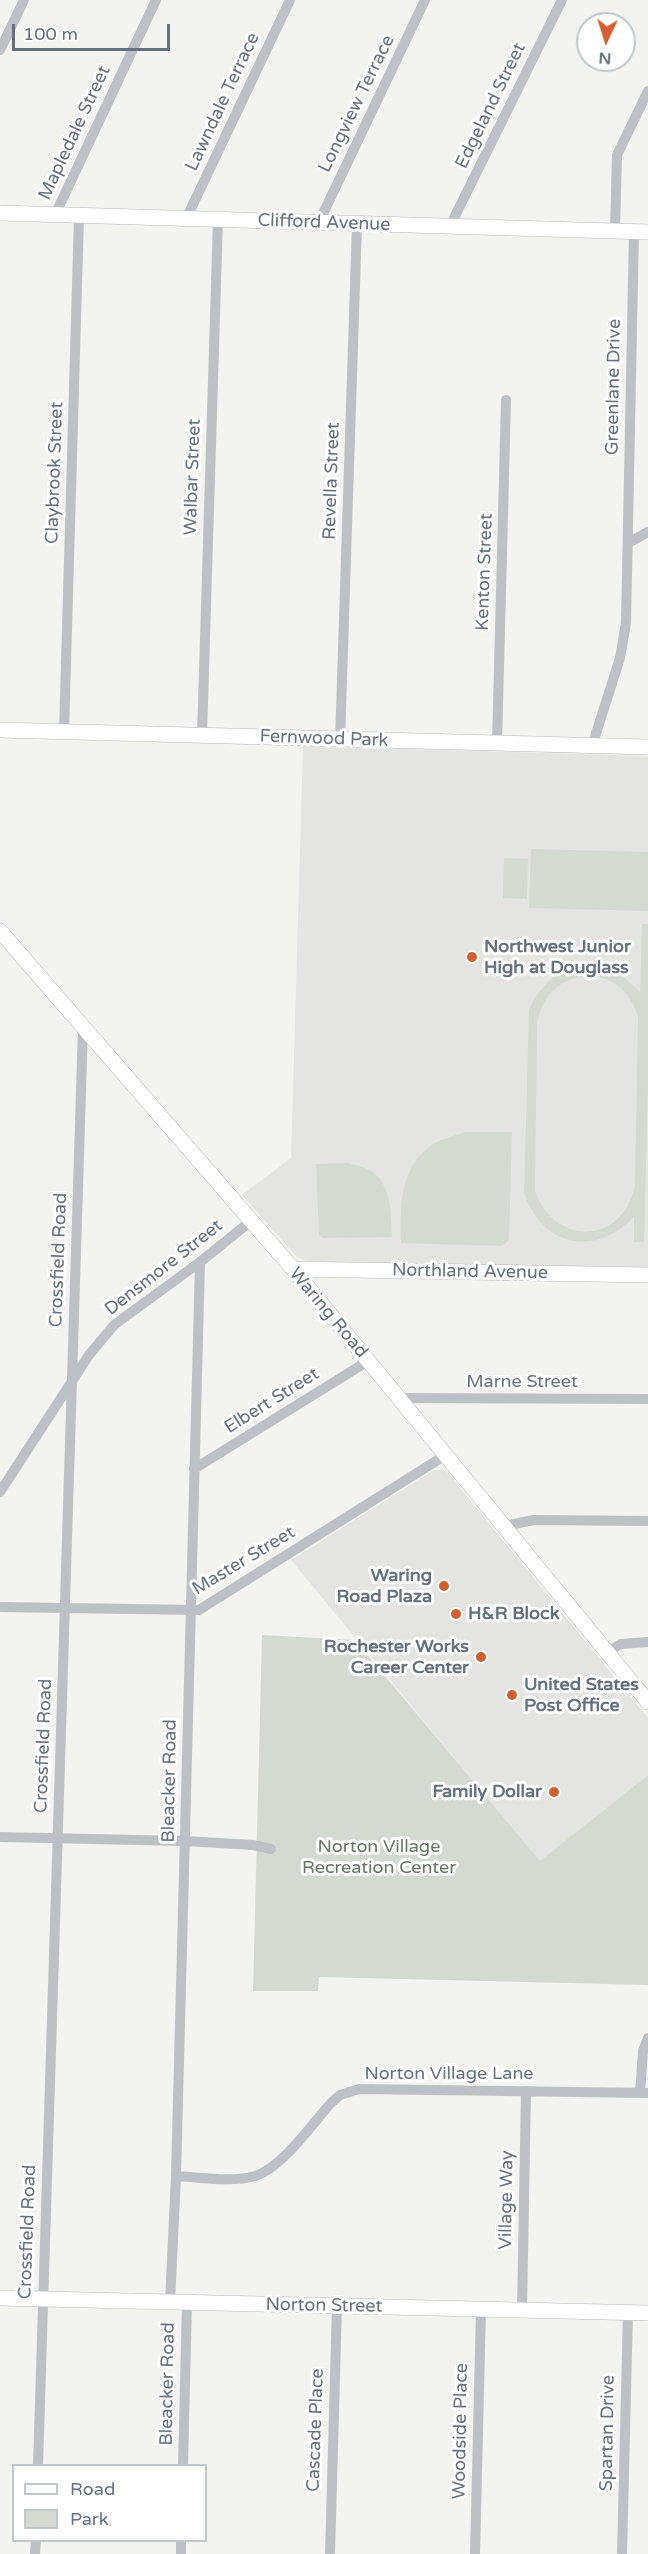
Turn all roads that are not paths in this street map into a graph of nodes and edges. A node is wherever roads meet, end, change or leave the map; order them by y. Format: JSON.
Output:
{"nodes":[{"id":1,"x":24,"y":0,"type":"edge"},
{"id":2,"x":156,"y":0,"type":"edge"},
{"id":3,"x":290,"y":0,"type":"edge"},
{"id":4,"x":425,"y":0,"type":"edge"},
{"id":5,"x":562,"y":0,"type":"edge"},
{"id":6,"x":0,"y":50,"type":"edge"},
{"id":7,"x":648,"y":91,"type":"edge"},
{"id":8,"x":0,"y":213,"type":"edge"},
{"id":9,"x":55,"y":215,"type":"junction"},
{"id":10,"x":79,"y":216,"type":"junction"},
{"id":11,"x":186,"y":219,"type":"junction"},
{"id":12,"x":218,"y":219,"type":"junction"},
{"id":13,"x":319,"y":222,"type":"junction"},
{"id":14,"x":357,"y":224,"type":"junction"},
{"id":15,"x":450,"y":226,"type":"junction"},
{"id":16,"x":615,"y":231,"type":"junction"},
{"id":17,"x":641,"y":232,"type":"edge"},
{"id":18,"x":506,"y":400,"type":"dead end"},
{"id":19,"x":648,"y":532,"type":"edge"},
{"id":20,"x":628,"y":543,"type":"junction"},
{"id":21,"x":0,"y":730,"type":"edge"},
{"id":22,"x":64,"y":732,"type":"junction"},
{"id":23,"x":202,"y":735,"type":"junction"},
{"id":24,"x":340,"y":740,"type":"junction"},
{"id":25,"x":497,"y":744,"type":"junction"},
{"id":26,"x":592,"y":746,"type":"junction"},
{"id":27,"x":648,"y":747,"type":"edge"},
{"id":28,"x":0,"y":931,"type":"edge"},
{"id":29,"x":83,"y":1027,"type":"junction"},
{"id":30,"x":251,"y":1221,"type":"junction"},
{"id":31,"x":200,"y":1262,"type":"junction"},
{"id":32,"x":293,"y":1269,"type":"junction"},
{"id":33,"x":648,"y":1275,"type":"edge"},
{"id":34,"x":368,"y":1361,"type":"junction"},
{"id":35,"x":71,"y":1383,"type":"junction"},
{"id":36,"x":396,"y":1398,"type":"junction"},
{"id":37,"x":648,"y":1399,"type":"edge"},
{"id":38,"x":444,"y":1456,"type":"junction"},
{"id":39,"x":194,"y":1469,"type":"junction"},
{"id":40,"x":0,"y":1492,"type":"edge"},
{"id":41,"x":648,"y":1521,"type":"edge"},
{"id":42,"x":504,"y":1526,"type":"junction"},
{"id":43,"x":0,"y":1607,"type":"edge"},
{"id":44,"x":64,"y":1608,"type":"junction"},
{"id":45,"x":191,"y":1610,"type":"junction"},
{"id":46,"x":648,"y":1642,"type":"edge"},
{"id":47,"x":607,"y":1652,"type":"junction"},
{"id":48,"x":648,"y":1702,"type":"edge"},
{"id":49,"x":0,"y":1837,"type":"edge"},
{"id":50,"x":57,"y":1839,"type":"junction"},
{"id":51,"x":185,"y":1841,"type":"junction"},
{"id":52,"x":271,"y":1849,"type":"dead end"},
{"id":53,"x":648,"y":2038,"type":"edge"},
{"id":54,"x":526,"y":2091,"type":"junction"},
{"id":55,"x":644,"y":2093,"type":"edge"},
{"id":56,"x":176,"y":2176,"type":"junction"},
{"id":57,"x":0,"y":2298,"type":"edge"},
{"id":58,"x":42,"y":2299,"type":"junction"},
{"id":59,"x":170,"y":2302,"type":"junction"},
{"id":60,"x":187,"y":2302,"type":"junction"},
{"id":61,"x":337,"y":2306,"type":"junction"},
{"id":62,"x":480,"y":2309,"type":"junction"},
{"id":63,"x":522,"y":2310,"type":"junction"},
{"id":64,"x":628,"y":2312,"type":"junction"},
{"id":65,"x":648,"y":2313,"type":"edge"},
{"id":66,"x":38,"y":2464,"type":"edge"},
{"id":67,"x":183,"y":2464,"type":"edge"},
{"id":68,"x":330,"y":2554,"type":"edge"},
{"id":69,"x":475,"y":2554,"type":"edge"},
{"id":70,"x":622,"y":2554,"type":"edge"}],
"edges":[{"from":1,"to":6,"type":"street"},
{"from":2,"to":9,"type":"street","name":"Mapledale Street"},
{"from":3,"to":11,"type":"street","name":"Lawndale Terrace"},
{"from":4,"to":13,"type":"street","name":"Longview Terrace"},
{"from":5,"to":15,"type":"street","name":"Edgeland Street"},
{"from":7,"to":16,"type":"street"},
{"from":8,"to":9,"type":"street","name":"Clifford Avenue"},
{"from":9,"to":10,"type":"street","name":"Clifford Avenue"},
{"from":10,"to":11,"type":"street","name":"Clifford Avenue"},
{"from":10,"to":22,"type":"street","name":"Claybrook Street"},
{"from":11,"to":12,"type":"street","name":"Clifford Avenue"},
{"from":12,"to":13,"type":"street","name":"Clifford Avenue"},
{"from":12,"to":23,"type":"street","name":"Walbar Street"},
{"from":13,"to":14,"type":"street","name":"Clifford Avenue"},
{"from":14,"to":15,"type":"street","name":"Clifford Avenue"},
{"from":14,"to":24,"type":"street","name":"Revella Street"},
{"from":15,"to":16,"type":"street","name":"Clifford Avenue"},
{"from":16,"to":17,"type":"street","name":"Clifford Avenue"},
{"from":17,"to":20,"type":"street","name":"Greenlane Drive"},
{"from":18,"to":25,"type":"street","name":"Kenton Street"},
{"from":19,"to":20,"type":"street"},
{"from":20,"to":26,"type":"street","name":"Greenlane Drive"},
{"from":21,"to":22,"type":"street","name":"Fernwood Park"},
{"from":22,"to":23,"type":"street","name":"Fernwood Park"},
{"from":23,"to":24,"type":"street","name":"Fernwood Park"},
{"from":24,"to":25,"type":"street","name":"Fernwood Park"},
{"from":25,"to":26,"type":"street","name":"Fernwood Park"},
{"from":26,"to":27,"type":"street","name":"Fernwood Park"},
{"from":28,"to":29,"type":"street","name":"Waring Road"},
{"from":29,"to":30,"type":"street","name":"Waring Road"},
{"from":29,"to":35,"type":"street","name":"Crossfield Road"},
{"from":30,"to":31,"type":"street","name":"Densmore Street"},
{"from":30,"to":32,"type":"street","name":"Waring Road"},
{"from":31,"to":35,"type":"street","name":"Densmore Street"},
{"from":31,"to":39,"type":"street","name":"Bleacker Road"},
{"from":32,"to":33,"type":"street","name":"Northland Avenue"},
{"from":32,"to":34,"type":"street","name":"Waring Road"},
{"from":34,"to":36,"type":"street","name":"Waring Road"},
{"from":34,"to":39,"type":"street","name":"Elbert Street"},
{"from":35,"to":40,"type":"street","name":"Densmore Street"},
{"from":35,"to":44,"type":"street","name":"Crossfield Road"},
{"from":36,"to":37,"type":"street","name":"Marne Street"},
{"from":36,"to":38,"type":"street","name":"Waring Road"},
{"from":38,"to":42,"type":"street","name":"Waring Road"},
{"from":38,"to":45,"type":"street","name":"Master Street"},
{"from":39,"to":45,"type":"street","name":"Bleacker Road"},
{"from":41,"to":42,"type":"street"},
{"from":42,"to":47,"type":"street","name":"Waring Road"},
{"from":43,"to":44,"type":"street","name":"Master Street"},
{"from":44,"to":45,"type":"street","name":"Master Street"},
{"from":44,"to":50,"type":"street","name":"Crossfield Road"},
{"from":45,"to":51,"type":"street","name":"Bleacker Road"},
{"from":46,"to":47,"type":"street"},
{"from":47,"to":48,"type":"street","name":"Waring Road"},
{"from":49,"to":50,"type":"street"},
{"from":50,"to":51,"type":"street"},
{"from":50,"to":58,"type":"street","name":"Crossfield Road"},
{"from":51,"to":52,"type":"street"},
{"from":51,"to":56,"type":"street","name":"Bleacker Road"},
{"from":53,"to":55,"type":"street"},
{"from":54,"to":55,"type":"street","name":"Norton Village Lane"},
{"from":54,"to":56,"type":"street","name":"Norton Village Lane"},
{"from":54,"to":63,"type":"street","name":"Village Way"},
{"from":56,"to":59,"type":"street","name":"Bleacker Road"},
{"from":57,"to":58,"type":"street","name":"Norton Street"},
{"from":58,"to":59,"type":"street","name":"Norton Street"},
{"from":58,"to":66,"type":"street","name":"Crossfield Road"},
{"from":59,"to":60,"type":"street","name":"Norton Street"},
{"from":60,"to":61,"type":"street","name":"Norton Street"},
{"from":60,"to":67,"type":"street","name":"Bleacker Road"},
{"from":61,"to":62,"type":"street","name":"Norton Street"},
{"from":61,"to":68,"type":"street","name":"Cascade Place"},
{"from":62,"to":63,"type":"street","name":"Norton Street"},
{"from":62,"to":69,"type":"street","name":"Woodside Place"},
{"from":63,"to":64,"type":"street","name":"Norton Street"},
{"from":64,"to":65,"type":"street","name":"Norton Street"},
{"from":64,"to":70,"type":"street","name":"Spartan Drive"}]}
